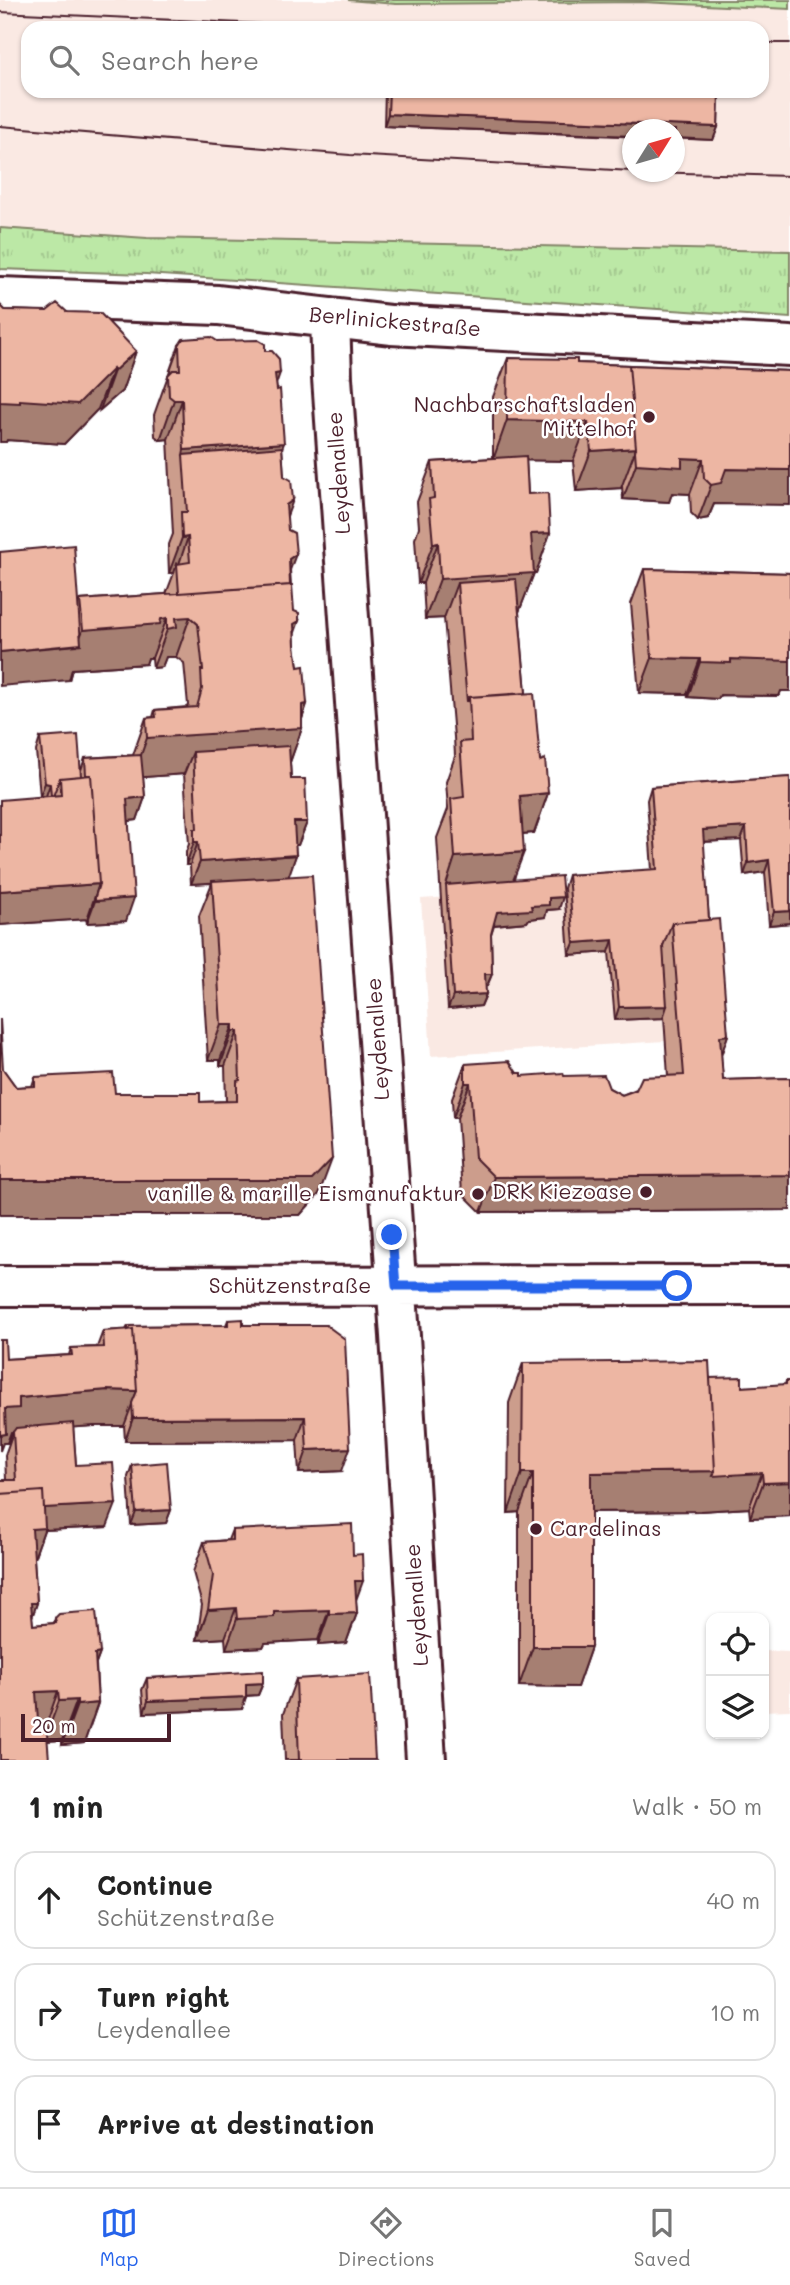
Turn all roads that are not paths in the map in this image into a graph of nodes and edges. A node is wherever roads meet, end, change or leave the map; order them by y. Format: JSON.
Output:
{"nodes":[{"id":1,"x":0,"y":297,"type":"edge"},
{"id":2,"x":330,"y":318,"type":"junction"},
{"id":3,"x":790,"y":346,"type":"edge"},
{"id":4,"x":790,"y":1285,"type":"edge"},
{"id":5,"x":0,"y":1286,"type":"edge"},
{"id":6,"x":396,"y":1286,"type":"junction"},
{"id":7,"x":426,"y":1760,"type":"edge"}],
"edges":[{"from":1,"to":2,"type":"street","name":"Berlinickestraße"},
{"from":2,"to":3,"type":"street","name":"Berlinickestraße"},
{"from":2,"to":6,"type":"street","name":"Leydenallee"},
{"from":4,"to":6,"type":"street","name":"Schützenstraße"},
{"from":5,"to":6,"type":"street","name":"Schützenstraße"},
{"from":6,"to":7,"type":"street","name":"Leydenallee"}]}
